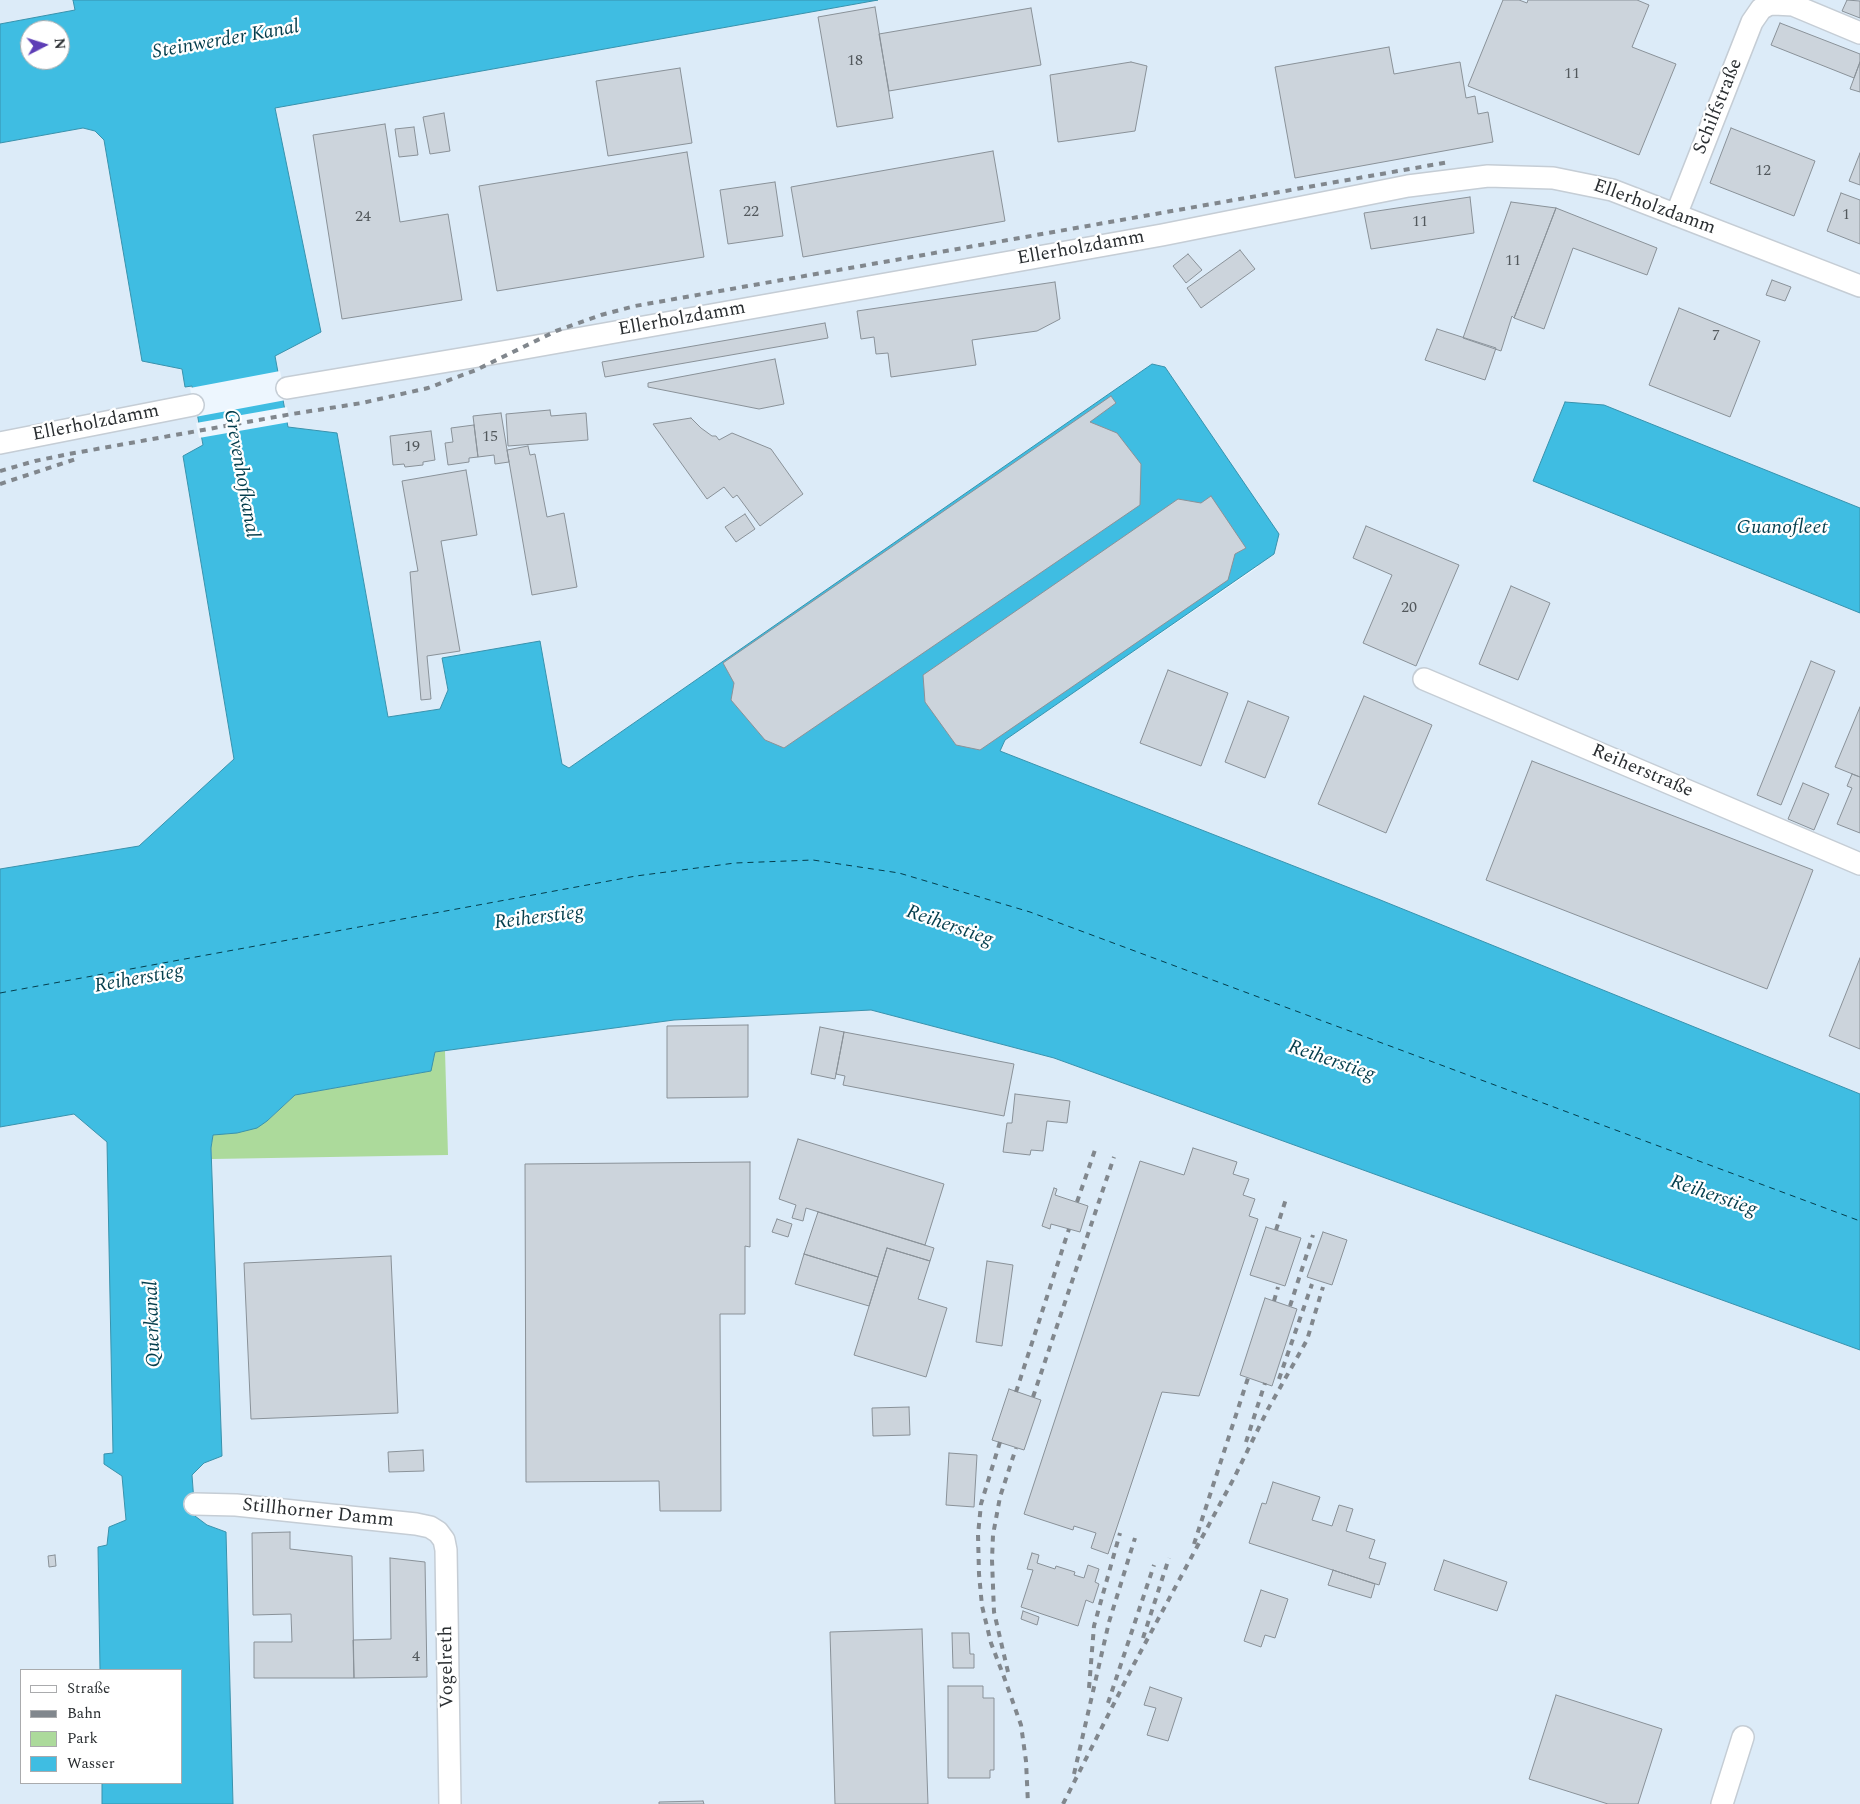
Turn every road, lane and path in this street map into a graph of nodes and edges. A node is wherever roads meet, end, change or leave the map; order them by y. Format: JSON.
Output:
{"nodes":[{"id":1,"x":1860,"y":33,"type":"edge"},
{"id":2,"x":1676,"y":215,"type":"junction"},
{"id":3,"x":1860,"y":286,"type":"edge"},
{"id":4,"x":287,"y":388,"type":"dead end"},
{"id":5,"x":193,"y":405,"type":"dead end"},
{"id":6,"x":0,"y":443,"type":"edge"},
{"id":7,"x":1424,"y":679,"type":"dead end"},
{"id":8,"x":1860,"y":864,"type":"edge"},
{"id":9,"x":195,"y":1504,"type":"dead end"},
{"id":10,"x":438,"y":1532,"type":"joint"},
{"id":11,"x":1743,"y":1737,"type":"dead end"},
{"id":12,"x":450,"y":1804,"type":"edge"},
{"id":13,"x":1722,"y":1804,"type":"edge"}],
"edges":[{"from":1,"to":2,"type":"street","name":"Schilfstraße"},
{"from":2,"to":3,"type":"street","name":"Ellerholzdamm"},
{"from":2,"to":4,"type":"street","name":"Ellerholzdamm"},
{"from":5,"to":6,"type":"street","name":"Ellerholzdamm"},
{"from":7,"to":8,"type":"street","name":"Reiherstraße"},
{"from":9,"to":10,"type":"street","name":"Stillhorner Damm"},
{"from":10,"to":12,"type":"street","name":"Vogelreth"},
{"from":11,"to":13,"type":"street"}]}
